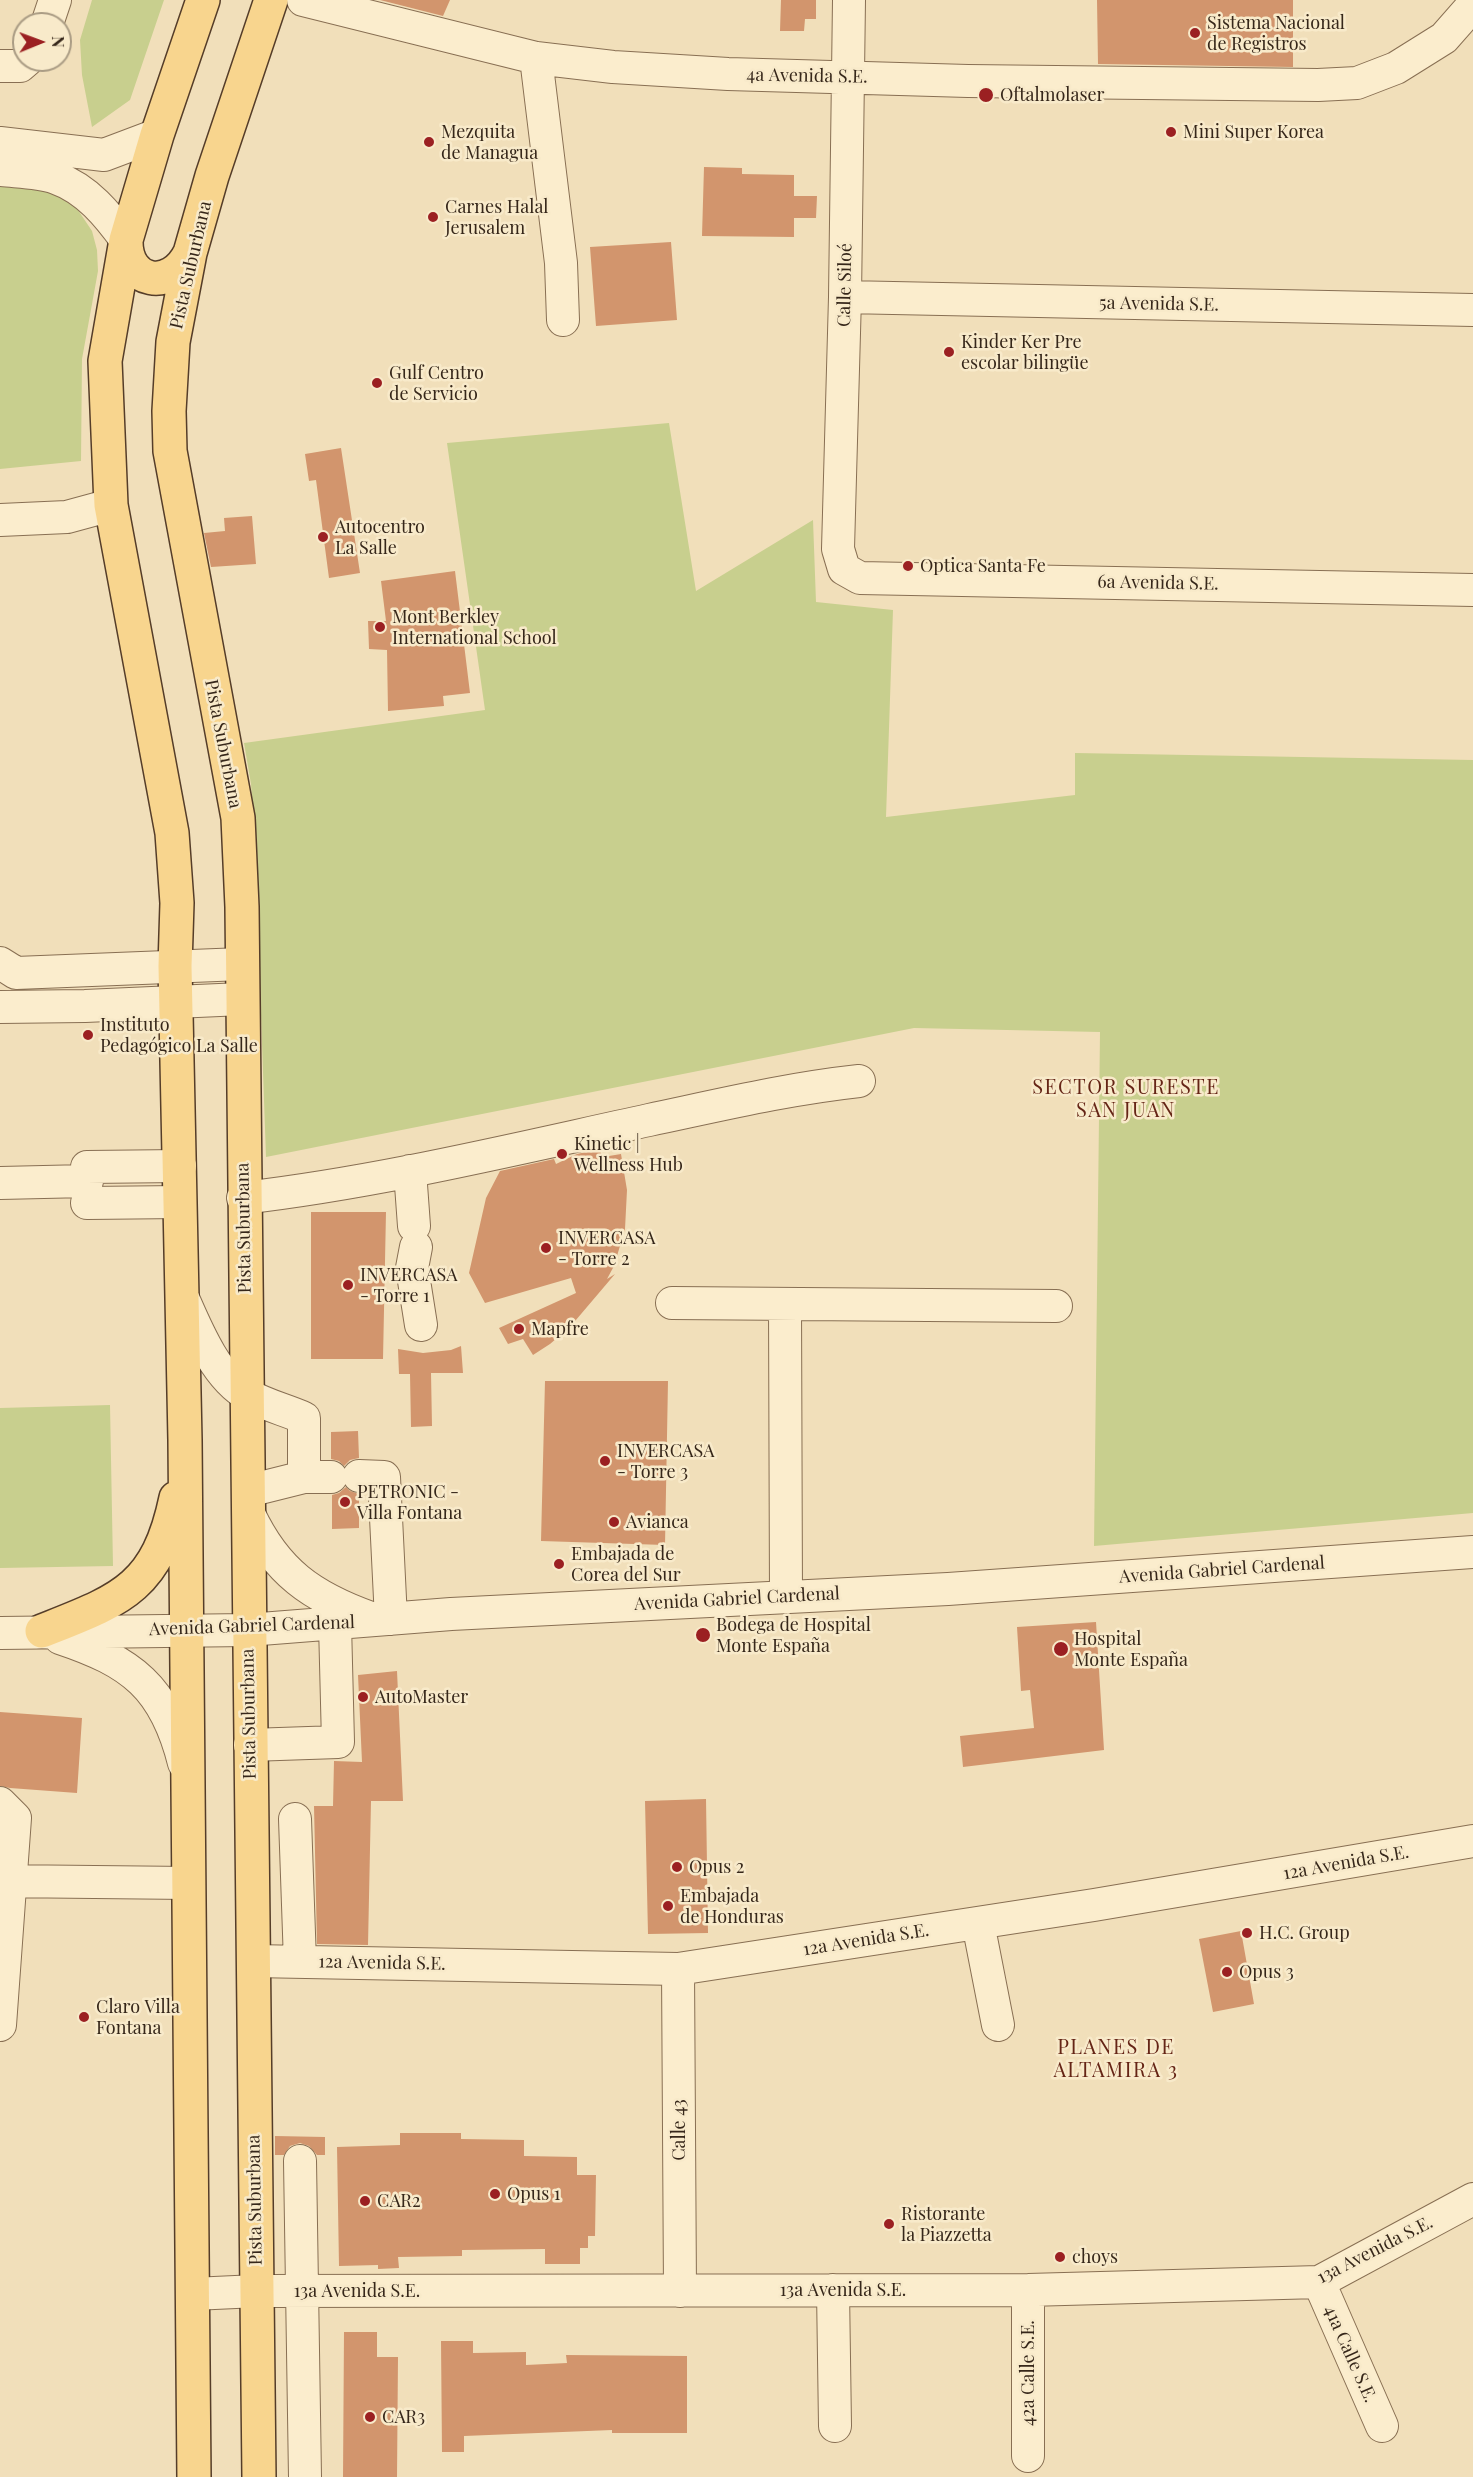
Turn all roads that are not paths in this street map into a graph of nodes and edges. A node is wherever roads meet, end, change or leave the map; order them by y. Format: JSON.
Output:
{"nodes":[{"id":1,"x":203,"y":0,"type":"edge"},
{"id":2,"x":271,"y":0,"type":"edge"},
{"id":3,"x":303,"y":0,"type":"edge"},
{"id":4,"x":849,"y":0,"type":"edge"},
{"id":5,"x":1473,"y":5,"type":"edge"},
{"id":6,"x":536,"y":58,"type":"junction"},
{"id":7,"x":849,"y":77,"type":"junction"},
{"id":8,"x":157,"y":135,"type":"junction"},
{"id":9,"x":0,"y":143,"type":"edge"},
{"id":10,"x":59,"y":165,"type":"junction"},
{"id":11,"x":0,"y":170,"type":"edge"},
{"id":12,"x":126,"y":240,"type":"junction"},
{"id":13,"x":190,"y":252,"type":"junction"},
{"id":14,"x":845,"y":297,"type":"junction"},
{"id":15,"x":1473,"y":310,"type":"edge"},
{"id":16,"x":563,"y":320,"type":"dead end"},
{"id":17,"x":111,"y":505,"type":"junction"},
{"id":18,"x":0,"y":520,"type":"edge"},
{"id":19,"x":844,"y":569,"type":"joint"},
{"id":20,"x":1473,"y":590,"type":"edge"},
{"id":21,"x":242,"y":964,"type":"junction"},
{"id":22,"x":175,"y":966,"type":"junction"},
{"id":23,"x":8,"y":968,"type":"edge"},
{"id":24,"x":242,"y":999,"type":"junction"},
{"id":25,"x":176,"y":1002,"type":"junction"},
{"id":26,"x":8,"y":1006,"type":"edge"},
{"id":27,"x":859,"y":1081,"type":"dead end"},
{"id":28,"x":180,"y":1166,"type":"junction"},
{"id":29,"x":410,"y":1171,"type":"junction"},
{"id":30,"x":0,"y":1183,"type":"edge"},
{"id":31,"x":87,"y":1184,"type":"junction"},
{"id":32,"x":243,"y":1198,"type":"junction"},
{"id":33,"x":180,"y":1202,"type":"junction"},
{"id":34,"x":183,"y":1296,"type":"junction"},
{"id":35,"x":672,"y":1303,"type":"dead end"},
{"id":36,"x":784,"y":1304,"type":"junction"},
{"id":37,"x":1056,"y":1306,"type":"dead end"},
{"id":38,"x":421,"y":1326,"type":"dead end"},
{"id":39,"x":247,"y":1395,"type":"junction"},
{"id":40,"x":185,"y":1440,"type":"junction"},
{"id":41,"x":332,"y":1477,"type":"junction"},
{"id":42,"x":249,"y":1503,"type":"junction"},
{"id":43,"x":1473,"y":1552,"type":"edge"},
{"id":44,"x":786,"y":1597,"type":"junction"},
{"id":45,"x":384,"y":1620,"type":"junction"},
{"id":46,"x":335,"y":1623,"type":"junction"},
{"id":47,"x":187,"y":1630,"type":"junction"},
{"id":48,"x":248,"y":1630,"type":"junction"},
{"id":49,"x":42,"y":1631,"type":"junction"},
{"id":50,"x":0,"y":1633,"type":"edge"},
{"id":51,"x":250,"y":1745,"type":"junction"},
{"id":52,"x":189,"y":1784,"type":"junction"},
{"id":53,"x":0,"y":1803,"type":"edge"},
{"id":54,"x":295,"y":1819,"type":"dead end"},
{"id":55,"x":1473,"y":1841,"type":"edge"},
{"id":56,"x":5,"y":1881,"type":"edge"},
{"id":57,"x":189,"y":1883,"type":"junction"},
{"id":58,"x":978,"y":1923,"type":"junction"},
{"id":59,"x":253,"y":1962,"type":"junction"},
{"id":60,"x":300,"y":1962,"type":"junction"},
{"id":61,"x":678,"y":1969,"type":"junction"},
{"id":62,"x":2,"y":1984,"type":"edge"},
{"id":63,"x":0,"y":2025,"type":"edge"},
{"id":64,"x":998,"y":2025,"type":"dead end"},
{"id":65,"x":300,"y":2161,"type":"dead end"},
{"id":66,"x":1473,"y":2199,"type":"edge"},
{"id":67,"x":1319,"y":2282,"type":"junction"},
{"id":68,"x":834,"y":2290,"type":"junction"},
{"id":69,"x":1028,"y":2290,"type":"junction"},
{"id":70,"x":257,"y":2291,"type":"junction"},
{"id":71,"x":302,"y":2291,"type":"junction"},
{"id":72,"x":681,"y":2291,"type":"junction"},
{"id":73,"x":193,"y":2294,"type":"junction"},
{"id":74,"x":835,"y":2426,"type":"dead end"},
{"id":75,"x":1382,"y":2426,"type":"dead end"},
{"id":76,"x":1028,"y":2456,"type":"dead end"},
{"id":77,"x":194,"y":2477,"type":"edge"},
{"id":78,"x":259,"y":2477,"type":"edge"},
{"id":79,"x":305,"y":2477,"type":"edge"}],
"edges":[{"from":1,"to":8,"type":"main road"},
{"from":2,"to":13,"type":"main road","name":"Pista Suburbana"},
{"from":3,"to":6,"type":"street","name":"4a Avenida S.E."},
{"from":4,"to":7,"type":"street","name":"Calle Siloé"},
{"from":5,"to":7,"type":"street","name":"4a Avenida S.E."},
{"from":6,"to":7,"type":"street","name":"4a Avenida S.E."},
{"from":6,"to":16,"type":"street"},
{"from":7,"to":14,"type":"street","name":"Calle Siloé"},
{"from":8,"to":10,"type":"street"},
{"from":8,"to":12,"type":"main road"},
{"from":9,"to":10,"type":"street"},
{"from":10,"to":11,"type":"street"},
{"from":10,"to":12,"type":"street"},
{"from":12,"to":13,"type":"main road"},
{"from":12,"to":17,"type":"main road"},
{"from":13,"to":21,"type":"main road","name":"Pista Suburbana"},
{"from":14,"to":15,"type":"street","name":"5a Avenida S.E."},
{"from":14,"to":19,"type":"street","name":"Calle Siloé"},
{"from":17,"to":18,"type":"street"},
{"from":17,"to":22,"type":"main road"},
{"from":19,"to":20,"type":"street","name":"6a Avenida S.E."},
{"from":21,"to":22,"type":"street"},
{"from":21,"to":24,"type":"main road","name":"Pista Suburbana"},
{"from":22,"to":23,"type":"street"},
{"from":22,"to":25,"type":"main road"},
{"from":23,"to":26,"type":"street"},
{"from":24,"to":25,"type":"street"},
{"from":24,"to":32,"type":"main road","name":"Pista Suburbana"},
{"from":25,"to":26,"type":"street"},
{"from":25,"to":28,"type":"main road"},
{"from":27,"to":29,"type":"street"},
{"from":28,"to":31,"type":"street"},
{"from":28,"to":33,"type":"main road"},
{"from":29,"to":32,"type":"street"},
{"from":29,"to":38,"type":"street"},
{"from":30,"to":31,"type":"street"},
{"from":31,"to":33,"type":"street"},
{"from":32,"to":39,"type":"main road","name":"Pista Suburbana"},
{"from":33,"to":34,"type":"main road"},
{"from":34,"to":39,"type":"street"},
{"from":34,"to":40,"type":"main road"},
{"from":35,"to":36,"type":"street"},
{"from":36,"to":37,"type":"street"},
{"from":36,"to":44,"type":"street"},
{"from":39,"to":41,"type":"street"},
{"from":39,"to":42,"type":"main road","name":"Pista Suburbana"},
{"from":40,"to":47,"type":"main road"},
{"from":40,"to":49,"type":"main road"},
{"from":41,"to":42,"type":"street"},
{"from":41,"to":45,"type":"street"},
{"from":42,"to":45,"type":"street"},
{"from":42,"to":48,"type":"main road","name":"Pista Suburbana"},
{"from":43,"to":44,"type":"street","name":"Avenida Gabriel Cardenal"},
{"from":44,"to":45,"type":"street","name":"Avenida Gabriel Cardenal"},
{"from":45,"to":46,"type":"street","name":"Avenida Gabriel Cardenal"},
{"from":46,"to":48,"type":"street","name":"Avenida Gabriel Cardenal"},
{"from":46,"to":51,"type":"street"},
{"from":47,"to":48,"type":"street","name":"Avenida Gabriel Cardenal"},
{"from":47,"to":49,"type":"street","name":"Avenida Gabriel Cardenal"},
{"from":47,"to":52,"type":"main road"},
{"from":48,"to":51,"type":"main road","name":"Pista Suburbana"},
{"from":49,"to":50,"type":"street","name":"Avenida Gabriel Cardenal"},
{"from":49,"to":52,"type":"street"},
{"from":51,"to":59,"type":"main road","name":"Pista Suburbana"},
{"from":52,"to":57,"type":"main road"},
{"from":53,"to":56,"type":"street"},
{"from":54,"to":60,"type":"street"},
{"from":55,"to":58,"type":"street","name":"12a Avenida S.E."},
{"from":56,"to":57,"type":"street"},
{"from":56,"to":62,"type":"street"},
{"from":57,"to":73,"type":"main road"},
{"from":58,"to":61,"type":"street","name":"12a Avenida S.E."},
{"from":58,"to":64,"type":"street"},
{"from":59,"to":60,"type":"street","name":"12a Avenida S.E."},
{"from":59,"to":70,"type":"main road","name":"Pista Suburbana"},
{"from":60,"to":61,"type":"street","name":"12a Avenida S.E."},
{"from":61,"to":72,"type":"street","name":"Calle 43"},
{"from":62,"to":63,"type":"street"},
{"from":65,"to":71,"type":"street"},
{"from":66,"to":67,"type":"street","name":"13a Avenida S.E."},
{"from":67,"to":69,"type":"street","name":"13a Avenida S.E."},
{"from":67,"to":75,"type":"street","name":"41a Calle S.E."},
{"from":68,"to":69,"type":"street","name":"13a Avenida S.E."},
{"from":68,"to":72,"type":"street","name":"13a Avenida S.E."},
{"from":68,"to":74,"type":"street"},
{"from":69,"to":76,"type":"street","name":"42a Calle S.E."},
{"from":70,"to":71,"type":"street","name":"13a Avenida S.E."},
{"from":70,"to":73,"type":"street","name":"13a Avenida S.E."},
{"from":70,"to":78,"type":"main road","name":"Pista Suburbana"},
{"from":71,"to":72,"type":"street","name":"13a Avenida S.E."},
{"from":71,"to":79,"type":"street"},
{"from":73,"to":77,"type":"main road"}]}
